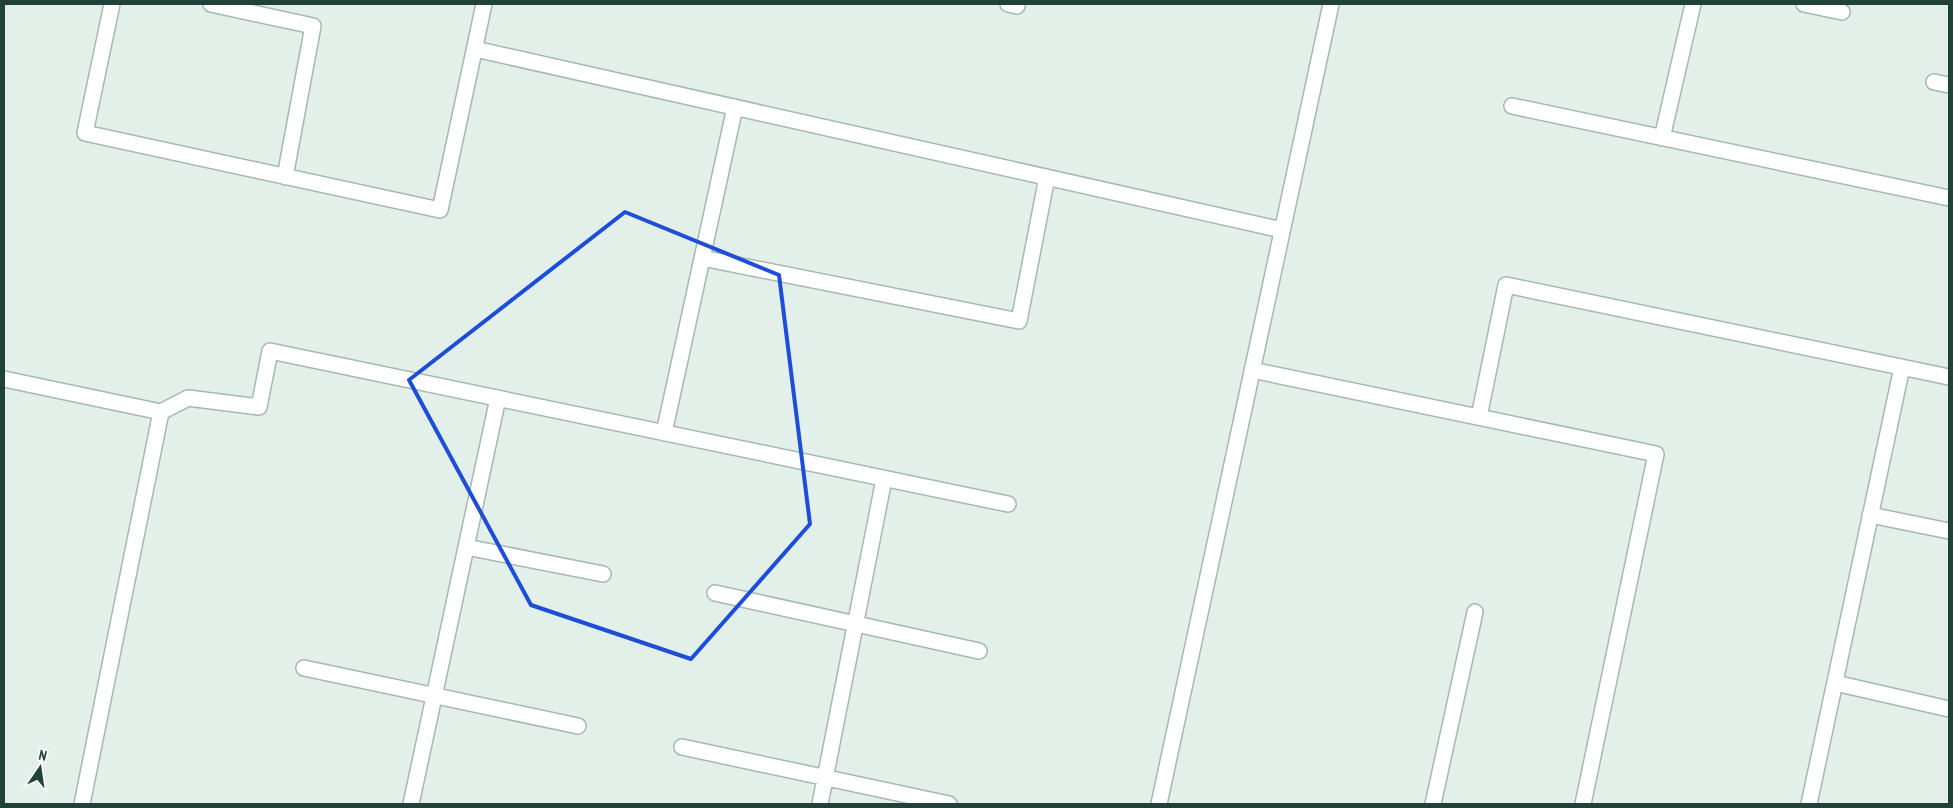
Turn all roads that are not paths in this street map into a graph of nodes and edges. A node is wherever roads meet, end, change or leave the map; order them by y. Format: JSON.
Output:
{"nodes":[{"id":1,"x":112,"y":4,"type":"edge"},
{"id":2,"x":211,"y":4,"type":"edge"},
{"id":3,"x":484,"y":4,"type":"edge"},
{"id":4,"x":1008,"y":4,"type":"edge"},
{"id":5,"x":1017,"y":4,"type":"edge"},
{"id":6,"x":1331,"y":4,"type":"edge"},
{"id":7,"x":1692,"y":4,"type":"edge"},
{"id":8,"x":1804,"y":4,"type":"edge"},
{"id":9,"x":1842,"y":12,"type":"dead end"},
{"id":10,"x":475,"y":50,"type":"junction"},
{"id":11,"x":1934,"y":82,"type":"dead end"},
{"id":12,"x":1949,"y":85,"type":"edge"},
{"id":13,"x":1512,"y":106,"type":"dead end"},
{"id":14,"x":734,"y":107,"type":"junction"},
{"id":15,"x":1662,"y":138,"type":"junction"},
{"id":16,"x":285,"y":177,"type":"junction"},
{"id":17,"x":1047,"y":177,"type":"junction"},
{"id":18,"x":1949,"y":198,"type":"edge"},
{"id":19,"x":1282,"y":230,"type":"junction"},
{"id":20,"x":702,"y":258,"type":"junction"},
{"id":21,"x":1902,"y":368,"type":"junction"},
{"id":22,"x":1252,"y":370,"type":"junction"},
{"id":23,"x":1949,"y":377,"type":"edge"},
{"id":24,"x":4,"y":379,"type":"edge"},
{"id":25,"x":498,"y":398,"type":"junction"},
{"id":26,"x":161,"y":412,"type":"junction"},
{"id":27,"x":1479,"y":417,"type":"junction"},
{"id":28,"x":664,"y":433,"type":"junction"},
{"id":29,"x":884,"y":479,"type":"junction"},
{"id":30,"x":1008,"y":504,"type":"dead end"},
{"id":31,"x":1870,"y":515,"type":"junction"},
{"id":32,"x":1949,"y":531,"type":"edge"},
{"id":33,"x":466,"y":547,"type":"junction"},
{"id":34,"x":603,"y":574,"type":"dead end"},
{"id":35,"x":715,"y":593,"type":"dead end"},
{"id":36,"x":1475,"y":612,"type":"dead end"},
{"id":37,"x":855,"y":624,"type":"junction"},
{"id":38,"x":979,"y":652,"type":"dead end"},
{"id":39,"x":304,"y":668,"type":"dead end"},
{"id":40,"x":1835,"y":683,"type":"junction"},
{"id":41,"x":434,"y":696,"type":"junction"},
{"id":42,"x":1949,"y":709,"type":"edge"},
{"id":43,"x":578,"y":726,"type":"dead end"},
{"id":44,"x":682,"y":747,"type":"dead end"},
{"id":45,"x":825,"y":777,"type":"junction"},
{"id":46,"x":82,"y":804,"type":"edge"},
{"id":47,"x":410,"y":804,"type":"edge"},
{"id":48,"x":820,"y":804,"type":"edge"},
{"id":49,"x":950,"y":804,"type":"edge"},
{"id":50,"x":1159,"y":804,"type":"edge"},
{"id":51,"x":1433,"y":804,"type":"edge"},
{"id":52,"x":1583,"y":804,"type":"edge"},
{"id":53,"x":1809,"y":804,"type":"edge"}],
"edges":[{"from":1,"to":16,"type":"street"},
{"from":2,"to":16,"type":"street"},
{"from":3,"to":10,"type":"street"},
{"from":4,"to":5,"type":"street"},
{"from":6,"to":19,"type":"street"},
{"from":7,"to":15,"type":"street"},
{"from":8,"to":9,"type":"street"},
{"from":10,"to":14,"type":"street"},
{"from":10,"to":16,"type":"street"},
{"from":11,"to":12,"type":"street"},
{"from":13,"to":15,"type":"street"},
{"from":14,"to":17,"type":"street"},
{"from":14,"to":20,"type":"street"},
{"from":15,"to":18,"type":"street"},
{"from":17,"to":19,"type":"street"},
{"from":17,"to":20,"type":"street"},
{"from":19,"to":22,"type":"street"},
{"from":20,"to":28,"type":"street"},
{"from":21,"to":23,"type":"street"},
{"from":21,"to":27,"type":"street"},
{"from":21,"to":31,"type":"street"},
{"from":22,"to":27,"type":"street"},
{"from":22,"to":50,"type":"street"},
{"from":24,"to":26,"type":"street"},
{"from":25,"to":26,"type":"street"},
{"from":25,"to":28,"type":"street"},
{"from":25,"to":33,"type":"street"},
{"from":26,"to":46,"type":"street"},
{"from":27,"to":52,"type":"street"},
{"from":28,"to":29,"type":"street"},
{"from":29,"to":30,"type":"street"},
{"from":29,"to":37,"type":"street"},
{"from":31,"to":32,"type":"street"},
{"from":31,"to":40,"type":"street"},
{"from":33,"to":34,"type":"street"},
{"from":33,"to":41,"type":"street"},
{"from":35,"to":37,"type":"street"},
{"from":36,"to":51,"type":"street"},
{"from":37,"to":38,"type":"street"},
{"from":37,"to":45,"type":"street"},
{"from":39,"to":41,"type":"street"},
{"from":40,"to":42,"type":"street"},
{"from":40,"to":53,"type":"street"},
{"from":41,"to":43,"type":"street"},
{"from":41,"to":47,"type":"street"},
{"from":44,"to":45,"type":"street"},
{"from":45,"to":48,"type":"street"},
{"from":45,"to":49,"type":"street"}]}
